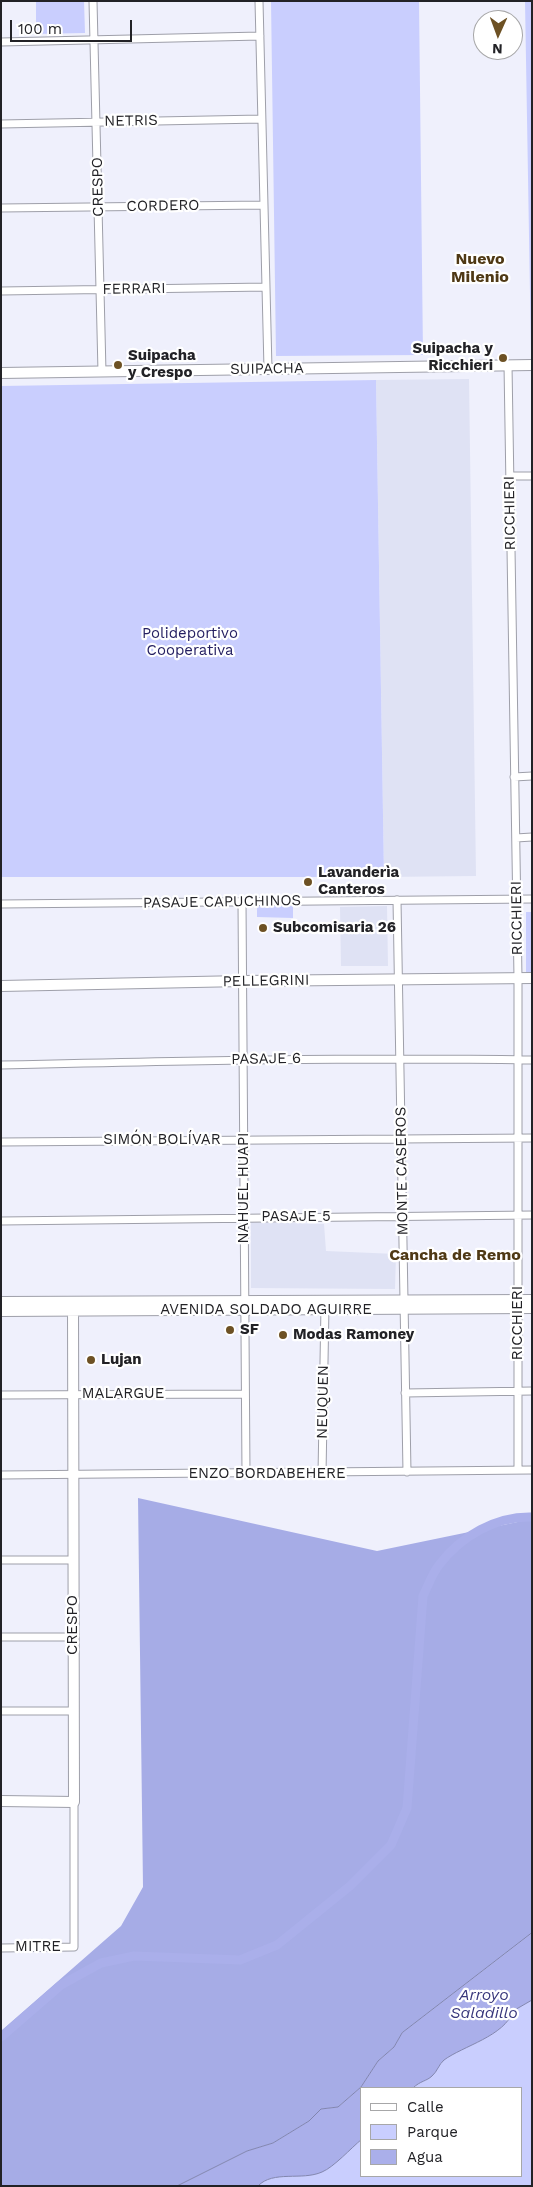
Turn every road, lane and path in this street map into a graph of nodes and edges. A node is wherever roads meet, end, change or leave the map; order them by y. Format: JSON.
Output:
{"nodes":[{"id":1,"x":93,"y":1,"type":"edge"},
{"id":2,"x":260,"y":1,"type":"edge"},
{"id":3,"x":260,"y":36,"type":"junction"},
{"id":4,"x":94,"y":40,"type":"junction"},
{"id":5,"x":1,"y":42,"type":"edge"},
{"id":6,"x":262,"y":119,"type":"junction"},
{"id":7,"x":96,"y":122,"type":"junction"},
{"id":8,"x":1,"y":124,"type":"edge"},
{"id":9,"x":264,"y":205,"type":"junction"},
{"id":10,"x":98,"y":207,"type":"junction"},
{"id":11,"x":1,"y":208,"type":"edge"},
{"id":12,"x":266,"y":287,"type":"junction"},
{"id":13,"x":100,"y":290,"type":"junction"},
{"id":14,"x":1,"y":291,"type":"edge"},
{"id":15,"x":508,"y":365,"type":"junction"},
{"id":16,"x":532,"y":365,"type":"edge"},
{"id":17,"x":268,"y":369,"type":"junction"},
{"id":18,"x":102,"y":372,"type":"junction"},
{"id":19,"x":1,"y":374,"type":"edge"},
{"id":20,"x":510,"y":476,"type":"junction"},
{"id":21,"x":532,"y":476,"type":"edge"},
{"id":22,"x":532,"y":776,"type":"edge"},
{"id":23,"x":514,"y":777,"type":"junction"},
{"id":24,"x":516,"y":838,"type":"junction"},
{"id":25,"x":532,"y":838,"type":"edge"},
{"id":26,"x":516,"y":899,"type":"junction"},
{"id":27,"x":532,"y":899,"type":"edge"},
{"id":28,"x":397,"y":900,"type":"junction"},
{"id":29,"x":242,"y":902,"type":"junction"},
{"id":30,"x":1,"y":904,"type":"edge"},
{"id":31,"x":518,"y":978,"type":"junction"},
{"id":32,"x":532,"y":978,"type":"edge"},
{"id":33,"x":398,"y":979,"type":"junction"},
{"id":34,"x":243,"y":981,"type":"junction"},
{"id":35,"x":1,"y":986,"type":"edge"},
{"id":36,"x":400,"y":1058,"type":"junction"},
{"id":37,"x":244,"y":1059,"type":"junction"},
{"id":38,"x":518,"y":1060,"type":"junction"},
{"id":39,"x":532,"y":1060,"type":"edge"},
{"id":40,"x":1,"y":1065,"type":"edge"},
{"id":41,"x":518,"y":1138,"type":"junction"},
{"id":42,"x":532,"y":1138,"type":"edge"},
{"id":43,"x":402,"y":1139,"type":"junction"},
{"id":44,"x":244,"y":1140,"type":"junction"},
{"id":45,"x":1,"y":1142,"type":"edge"},
{"id":46,"x":518,"y":1215,"type":"junction"},
{"id":47,"x":532,"y":1215,"type":"edge"},
{"id":48,"x":403,"y":1216,"type":"junction"},
{"id":49,"x":244,"y":1217,"type":"junction"},
{"id":50,"x":1,"y":1220,"type":"edge"},
{"id":51,"x":532,"y":1300,"type":"edge"},
{"id":52,"x":1,"y":1302,"type":"edge"},
{"id":53,"x":518,"y":1304,"type":"junction"},
{"id":54,"x":325,"y":1305,"type":"junction"},
{"id":55,"x":405,"y":1305,"type":"junction"},
{"id":56,"x":73,"y":1306,"type":"junction"},
{"id":57,"x":245,"y":1306,"type":"junction"},
{"id":58,"x":532,"y":1308,"type":"edge"},
{"id":59,"x":1,"y":1311,"type":"edge"},
{"id":60,"x":532,"y":1391,"type":"edge"},
{"id":61,"x":518,"y":1392,"type":"junction"},
{"id":62,"x":405,"y":1393,"type":"junction"},
{"id":63,"x":73,"y":1394,"type":"junction"},
{"id":64,"x":244,"y":1394,"type":"junction"},
{"id":65,"x":1,"y":1395,"type":"edge"},
{"id":66,"x":518,"y":1470,"type":"junction"},
{"id":67,"x":532,"y":1470,"type":"edge"},
{"id":68,"x":408,"y":1472,"type":"junction"},
{"id":69,"x":73,"y":1474,"type":"junction"},
{"id":70,"x":246,"y":1474,"type":"junction"},
{"id":71,"x":322,"y":1474,"type":"junction"},
{"id":72,"x":1,"y":1475,"type":"edge"},
{"id":73,"x":1,"y":1560,"type":"edge"},
{"id":74,"x":73,"y":1560,"type":"junction"},
{"id":75,"x":1,"y":1637,"type":"edge"},
{"id":76,"x":74,"y":1637,"type":"junction"},
{"id":77,"x":1,"y":1711,"type":"edge"},
{"id":78,"x":74,"y":1711,"type":"junction"},
{"id":79,"x":1,"y":1801,"type":"edge"},
{"id":80,"x":74,"y":1802,"type":"junction"},
{"id":81,"x":74,"y":1947,"type":"joint"},
{"id":82,"x":1,"y":1948,"type":"edge"}],
"edges":[{"from":1,"to":4,"type":"street","name":"CRESPO"},
{"from":2,"to":3,"type":"street"},
{"from":3,"to":4,"type":"street"},
{"from":3,"to":6,"type":"street"},
{"from":4,"to":5,"type":"street"},
{"from":4,"to":7,"type":"street","name":"CRESPO"},
{"from":6,"to":7,"type":"street","name":"NETRIS"},
{"from":6,"to":9,"type":"street"},
{"from":7,"to":8,"type":"street","name":"NETRIS"},
{"from":7,"to":10,"type":"street","name":"CRESPO"},
{"from":9,"to":10,"type":"street","name":"CORDERO"},
{"from":9,"to":12,"type":"street"},
{"from":10,"to":11,"type":"street","name":"CORDERO"},
{"from":10,"to":13,"type":"street","name":"CRESPO"},
{"from":12,"to":13,"type":"street","name":"FERRARI"},
{"from":12,"to":17,"type":"street"},
{"from":13,"to":14,"type":"street","name":"FERRARI"},
{"from":13,"to":18,"type":"street","name":"CRESPO"},
{"from":15,"to":16,"type":"street","name":"SUIPACHA"},
{"from":15,"to":17,"type":"street","name":"SUIPACHA"},
{"from":15,"to":20,"type":"street","name":"RICCHIERI"},
{"from":17,"to":18,"type":"street","name":"SUIPACHA"},
{"from":18,"to":19,"type":"street","name":"SUIPACHA"},
{"from":20,"to":21,"type":"street"},
{"from":20,"to":23,"type":"street","name":"RICCHIERI"},
{"from":22,"to":23,"type":"street"},
{"from":23,"to":24,"type":"street","name":"RICCHIERI"},
{"from":24,"to":25,"type":"street"},
{"from":24,"to":26,"type":"street","name":"RICCHIERI"},
{"from":26,"to":27,"type":"street","name":"PASAJE CAPUCHINOS"},
{"from":26,"to":28,"type":"street","name":"PASAJE CAPUCHINOS"},
{"from":26,"to":31,"type":"street","name":"RICCHIERI"},
{"from":28,"to":29,"type":"street","name":"PASAJE CAPUCHINOS"},
{"from":28,"to":33,"type":"street","name":"MONTE CASEROS"},
{"from":29,"to":30,"type":"street","name":"PASAJE CAPUCHINOS"},
{"from":29,"to":34,"type":"street","name":"NAHUEL HUAPI"},
{"from":31,"to":32,"type":"street","name":"PELLEGRINI"},
{"from":31,"to":33,"type":"street","name":"PELLEGRINI"},
{"from":31,"to":38,"type":"street","name":"RICCHIERI"},
{"from":33,"to":34,"type":"street","name":"PELLEGRINI"},
{"from":33,"to":36,"type":"street","name":"MONTE CASEROS"},
{"from":34,"to":35,"type":"street","name":"PELLEGRINI"},
{"from":34,"to":37,"type":"street","name":"NAHUEL HUAPI"},
{"from":36,"to":37,"type":"street","name":"PASAJE 6"},
{"from":36,"to":38,"type":"street","name":"PASAJE 6"},
{"from":36,"to":43,"type":"street","name":"MONTE CASEROS"},
{"from":37,"to":40,"type":"street","name":"PASAJE 6"},
{"from":37,"to":44,"type":"street","name":"NAHUEL HUAPI"},
{"from":38,"to":39,"type":"street","name":"PASAJE 6"},
{"from":38,"to":41,"type":"street","name":"RICCHIERI"},
{"from":41,"to":42,"type":"street","name":"SIMÓN BOLÍVAR"},
{"from":41,"to":43,"type":"street","name":"SIMÓN BOLÍVAR"},
{"from":41,"to":46,"type":"street","name":"RICCHIERI"},
{"from":43,"to":44,"type":"street","name":"SIMÓN BOLÍVAR"},
{"from":43,"to":48,"type":"street","name":"MONTE CASEROS"},
{"from":44,"to":45,"type":"street","name":"SIMÓN BOLÍVAR"},
{"from":44,"to":49,"type":"street","name":"NAHUEL HUAPI"},
{"from":46,"to":47,"type":"street","name":"PASAJE 5"},
{"from":46,"to":48,"type":"street","name":"PASAJE 5"},
{"from":46,"to":53,"type":"street","name":"RICCHIERI"},
{"from":48,"to":49,"type":"street","name":"PASAJE 5"},
{"from":48,"to":55,"type":"street","name":"MONTE CASEROS"},
{"from":49,"to":50,"type":"street","name":"PASAJE 5"},
{"from":49,"to":57,"type":"street","name":"NAHUEL HUAPI"},
{"from":51,"to":53,"type":"street","name":"AVENIDA SOLDADO AGUIRRE"},
{"from":52,"to":56,"type":"street","name":"AVENIDA SOLDADO AGUIRRE"},
{"from":53,"to":55,"type":"street","name":"AVENIDA SOLDADO AGUIRRE"},
{"from":53,"to":58,"type":"street","name":"AVENIDA SOLDADO AGUIRRE"},
{"from":53,"to":61,"type":"street","name":"RICCHIERI"},
{"from":54,"to":55,"type":"street","name":"AVENIDA SOLDADO AGUIRRE"},
{"from":54,"to":57,"type":"street","name":"AVENIDA SOLDADO AGUIRRE"},
{"from":54,"to":71,"type":"street","name":"NEUQUEN"},
{"from":55,"to":62,"type":"street","name":"MONTE CASEROS"},
{"from":56,"to":57,"type":"street","name":"AVENIDA SOLDADO AGUIRRE"},
{"from":56,"to":59,"type":"street","name":"AVENIDA SOLDADO AGUIRRE"},
{"from":56,"to":63,"type":"street","name":"CRESPO"},
{"from":57,"to":64,"type":"street","name":"NAHUEL HUAPI"},
{"from":60,"to":61,"type":"street"},
{"from":61,"to":62,"type":"street"},
{"from":61,"to":66,"type":"street","name":"RICCHIERI"},
{"from":62,"to":68,"type":"street","name":"MONTE CASEROS"},
{"from":63,"to":64,"type":"street","name":"MALARGUE"},
{"from":63,"to":65,"type":"street","name":"MALARGUE"},
{"from":63,"to":69,"type":"street","name":"CRESPO"},
{"from":64,"to":70,"type":"street","name":"NAHUEL HUAPI"},
{"from":66,"to":67,"type":"street","name":"ENZO BORDABEHERE"},
{"from":66,"to":68,"type":"street","name":"ENZO BORDABEHERE"},
{"from":68,"to":71,"type":"street","name":"ENZO BORDABEHERE"},
{"from":69,"to":70,"type":"street","name":"ENZO BORDABEHERE"},
{"from":69,"to":72,"type":"street","name":"ENZO BORDABEHERE"},
{"from":69,"to":74,"type":"street","name":"CRESPO"},
{"from":70,"to":71,"type":"street","name":"ENZO BORDABEHERE"},
{"from":73,"to":74,"type":"street"},
{"from":74,"to":76,"type":"street","name":"CRESPO"},
{"from":75,"to":76,"type":"street"},
{"from":76,"to":78,"type":"street","name":"CRESPO"},
{"from":77,"to":78,"type":"street"},
{"from":78,"to":80,"type":"street","name":"CRESPO"},
{"from":79,"to":80,"type":"street"},
{"from":80,"to":81,"type":"street","name":"CRESPO"},
{"from":81,"to":82,"type":"street","name":"MITRE"}]}
